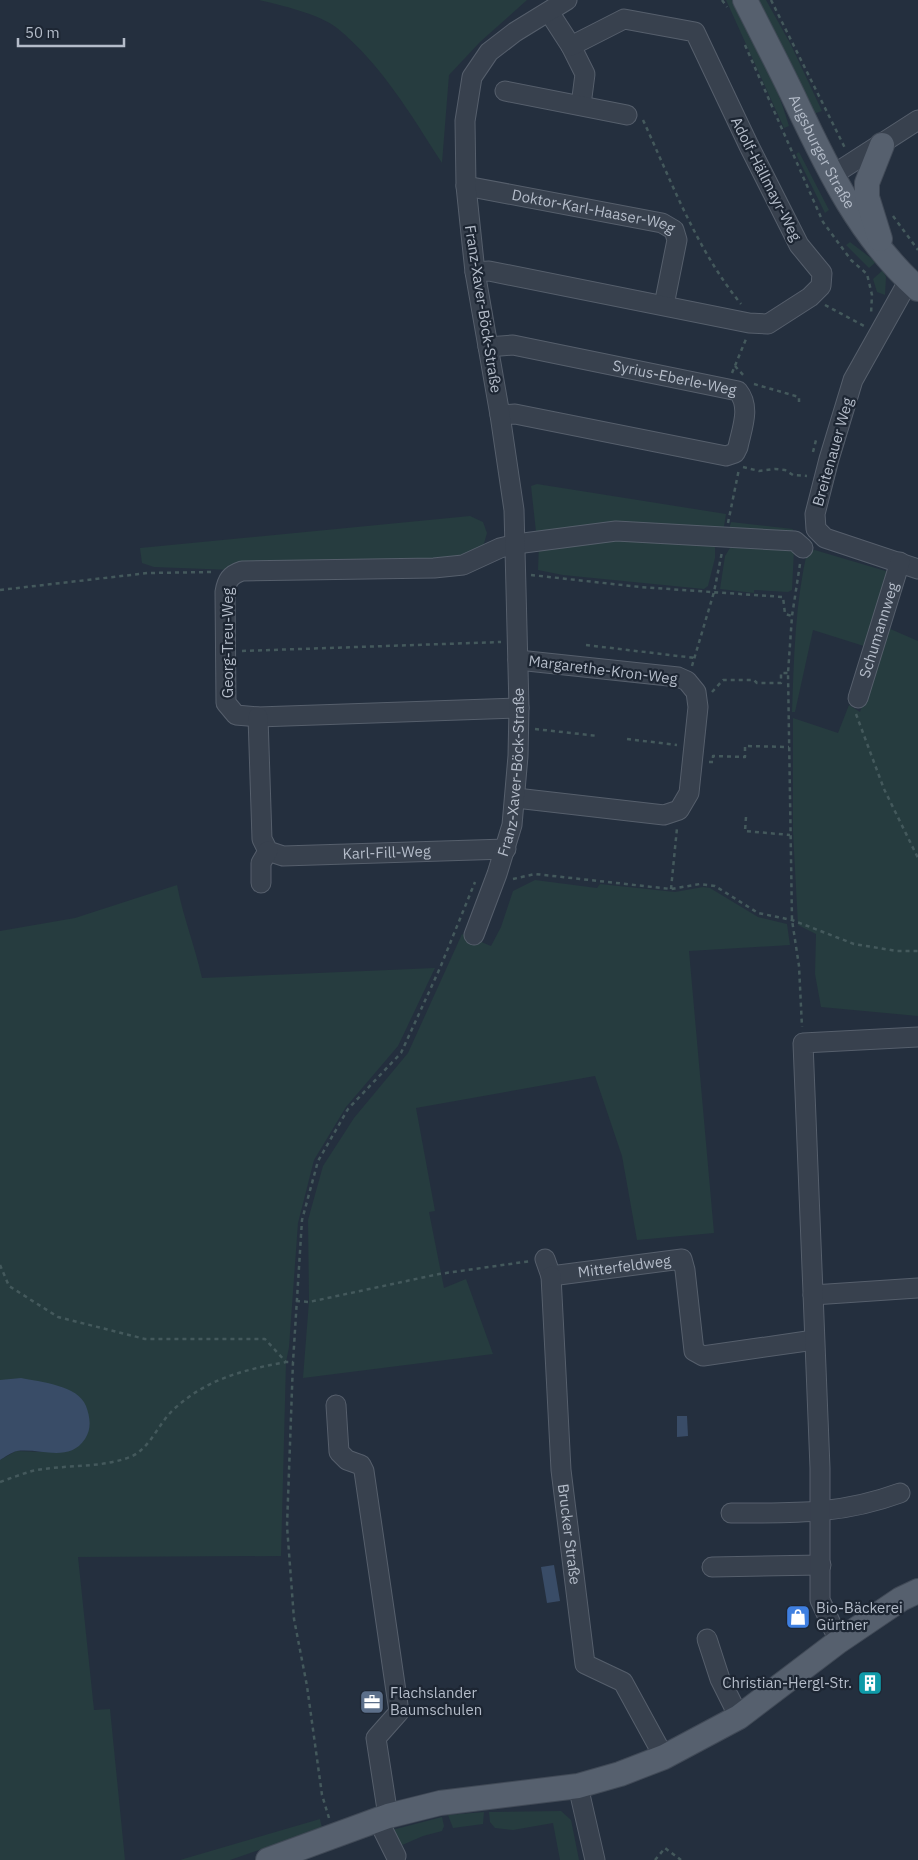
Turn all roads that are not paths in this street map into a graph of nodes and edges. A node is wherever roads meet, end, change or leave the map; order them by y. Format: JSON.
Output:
{"nodes":[{"id":1,"x":567,"y":0,"type":"edge"},
{"id":2,"x":745,"y":0,"type":"edge"},
{"id":3,"x":549,"y":12,"type":"junction"},
{"id":4,"x":571,"y":46,"type":"junction"},
{"id":5,"x":505,"y":91,"type":"dead end"},
{"id":6,"x":581,"y":106,"type":"junction"},
{"id":7,"x":627,"y":114,"type":"road end"},
{"id":8,"x":918,"y":120,"type":"edge"},
{"id":9,"x":882,"y":145,"type":"junction"},
{"id":10,"x":831,"y":176,"type":"junction"},
{"id":11,"x":466,"y":186,"type":"junction"},
{"id":12,"x":882,"y":250,"type":"junction"},
{"id":13,"x":475,"y":272,"type":"junction"},
{"id":14,"x":913,"y":285,"type":"edge"},
{"id":15,"x":664,"y":305,"type":"junction"},
{"id":16,"x":488,"y":347,"type":"junction"},
{"id":17,"x":500,"y":415,"type":"junction"},
{"id":18,"x":516,"y":544,"type":"junction"},
{"id":19,"x":803,"y":548,"type":"road end"},
{"id":20,"x":900,"y":562,"type":"junction"},
{"id":21,"x":918,"y":569,"type":"edge"},
{"id":22,"x":518,"y":660,"type":"junction"},
{"id":23,"x":858,"y":698,"type":"road end"},
{"id":24,"x":519,"y":708,"type":"junction"},
{"id":25,"x":258,"y":718,"type":"junction"},
{"id":26,"x":516,"y":798,"type":"junction"},
{"id":27,"x":506,"y":849,"type":"junction"},
{"id":28,"x":268,"y":851,"type":"junction"},
{"id":29,"x":262,"y":883,"type":"dead end"},
{"id":30,"x":474,"y":935,"type":"dead end"},
{"id":31,"x":918,"y":1037,"type":"edge"},
{"id":32,"x":548,"y":1268,"type":"joint"},
{"id":33,"x":918,"y":1288,"type":"edge"},
{"id":34,"x":813,"y":1295,"type":"junction"},
{"id":35,"x":814,"y":1340,"type":"junction"},
{"id":36,"x":336,"y":1405,"type":"dead end"},
{"id":37,"x":900,"y":1493,"type":"dead end"},
{"id":38,"x":731,"y":1513,"type":"dead end"},
{"id":39,"x":821,"y":1513,"type":"junction"},
{"id":40,"x":821,"y":1565,"type":"junction"},
{"id":41,"x":712,"y":1566,"type":"dead end"},
{"id":42,"x":918,"y":1591,"type":"edge"},
{"id":43,"x":707,"y":1639,"type":"dead end"},
{"id":44,"x":839,"y":1641,"type":"junction"},
{"id":45,"x":739,"y":1718,"type":"junction"},
{"id":46,"x":664,"y":1757,"type":"junction"},
{"id":47,"x":578,"y":1786,"type":"junction"},
{"id":48,"x":383,"y":1818,"type":"junction"},
{"id":49,"x":396,"y":1856,"type":"dead end"},
{"id":50,"x":268,"y":1860,"type":"edge"},
{"id":51,"x":595,"y":1860,"type":"edge"}],
"edges":[{"from":1,"to":3,"type":"street","name":"Franz-Xaver-Böck-Straße"},
{"from":2,"to":10,"type":"main road","name":"Augsburger Straße"},
{"from":3,"to":4,"type":"street"},
{"from":3,"to":11,"type":"street","name":"Franz-Xaver-Böck-Straße"},
{"from":4,"to":6,"type":"street"},
{"from":4,"to":15,"type":"street","name":"Adolf-Hällmayr-Weg"},
{"from":5,"to":6,"type":"street"},
{"from":6,"to":7,"type":"street"},
{"from":8,"to":9,"type":"street"},
{"from":9,"to":10,"type":"street"},
{"from":9,"to":12,"type":"main road"},
{"from":10,"to":12,"type":"main road","name":"Augsburger Straße"},
{"from":11,"to":13,"type":"street","name":"Franz-Xaver-Böck-Straße"},
{"from":11,"to":15,"type":"street","name":"Doktor-Karl-Haaser-Weg"},
{"from":12,"to":14,"type":"main road","name":"Augsburger Straße"},
{"from":13,"to":15,"type":"street","name":"Adolf-Hällmayr-Weg"},
{"from":13,"to":16,"type":"street","name":"Franz-Xaver-Böck-Straße"},
{"from":14,"to":20,"type":"street","name":"Breitenauer Weg"},
{"from":16,"to":17,"type":"street","name":"Franz-Xaver-Böck-Straße"},
{"from":16,"to":17,"type":"street","name":"Syrius-Eberle-Weg"},
{"from":17,"to":18,"type":"street","name":"Franz-Xaver-Böck-Straße"},
{"from":18,"to":19,"type":"street","name":"Georg-Treu-Weg"},
{"from":18,"to":22,"type":"street","name":"Franz-Xaver-Böck-Straße"},
{"from":18,"to":25,"type":"street","name":"Georg-Treu-Weg"},
{"from":20,"to":21,"type":"street","name":"Breitenauer Weg"},
{"from":20,"to":23,"type":"street","name":"Schumannweg"},
{"from":22,"to":24,"type":"street","name":"Franz-Xaver-Böck-Straße"},
{"from":22,"to":26,"type":"street","name":"Margarethe-Kron-Weg"},
{"from":24,"to":25,"type":"street","name":"Georg-Treu-Weg"},
{"from":24,"to":26,"type":"street","name":"Franz-Xaver-Böck-Straße"},
{"from":25,"to":28,"type":"street"},
{"from":26,"to":27,"type":"street","name":"Franz-Xaver-Böck-Straße"},
{"from":27,"to":28,"type":"street","name":"Karl-Fill-Weg"},
{"from":27,"to":30,"type":"street","name":"Franz-Xaver-Böck-Straße"},
{"from":28,"to":29,"type":"street"},
{"from":31,"to":34,"type":"street"},
{"from":32,"to":35,"type":"street","name":"Mitterfeldweg"},
{"from":32,"to":46,"type":"street","name":"Brucker Straße"},
{"from":33,"to":34,"type":"street"},
{"from":34,"to":35,"type":"street"},
{"from":35,"to":39,"type":"street"},
{"from":36,"to":48,"type":"street"},
{"from":37,"to":39,"type":"street"},
{"from":38,"to":39,"type":"street"},
{"from":39,"to":40,"type":"street"},
{"from":40,"to":41,"type":"street"},
{"from":40,"to":44,"type":"street"},
{"from":42,"to":44,"type":"main road"},
{"from":43,"to":45,"type":"street"},
{"from":44,"to":45,"type":"main road"},
{"from":45,"to":46,"type":"main road"},
{"from":46,"to":47,"type":"main road"},
{"from":47,"to":48,"type":"main road"},
{"from":47,"to":51,"type":"street"},
{"from":48,"to":49,"type":"street"},
{"from":48,"to":50,"type":"main road"}]}
